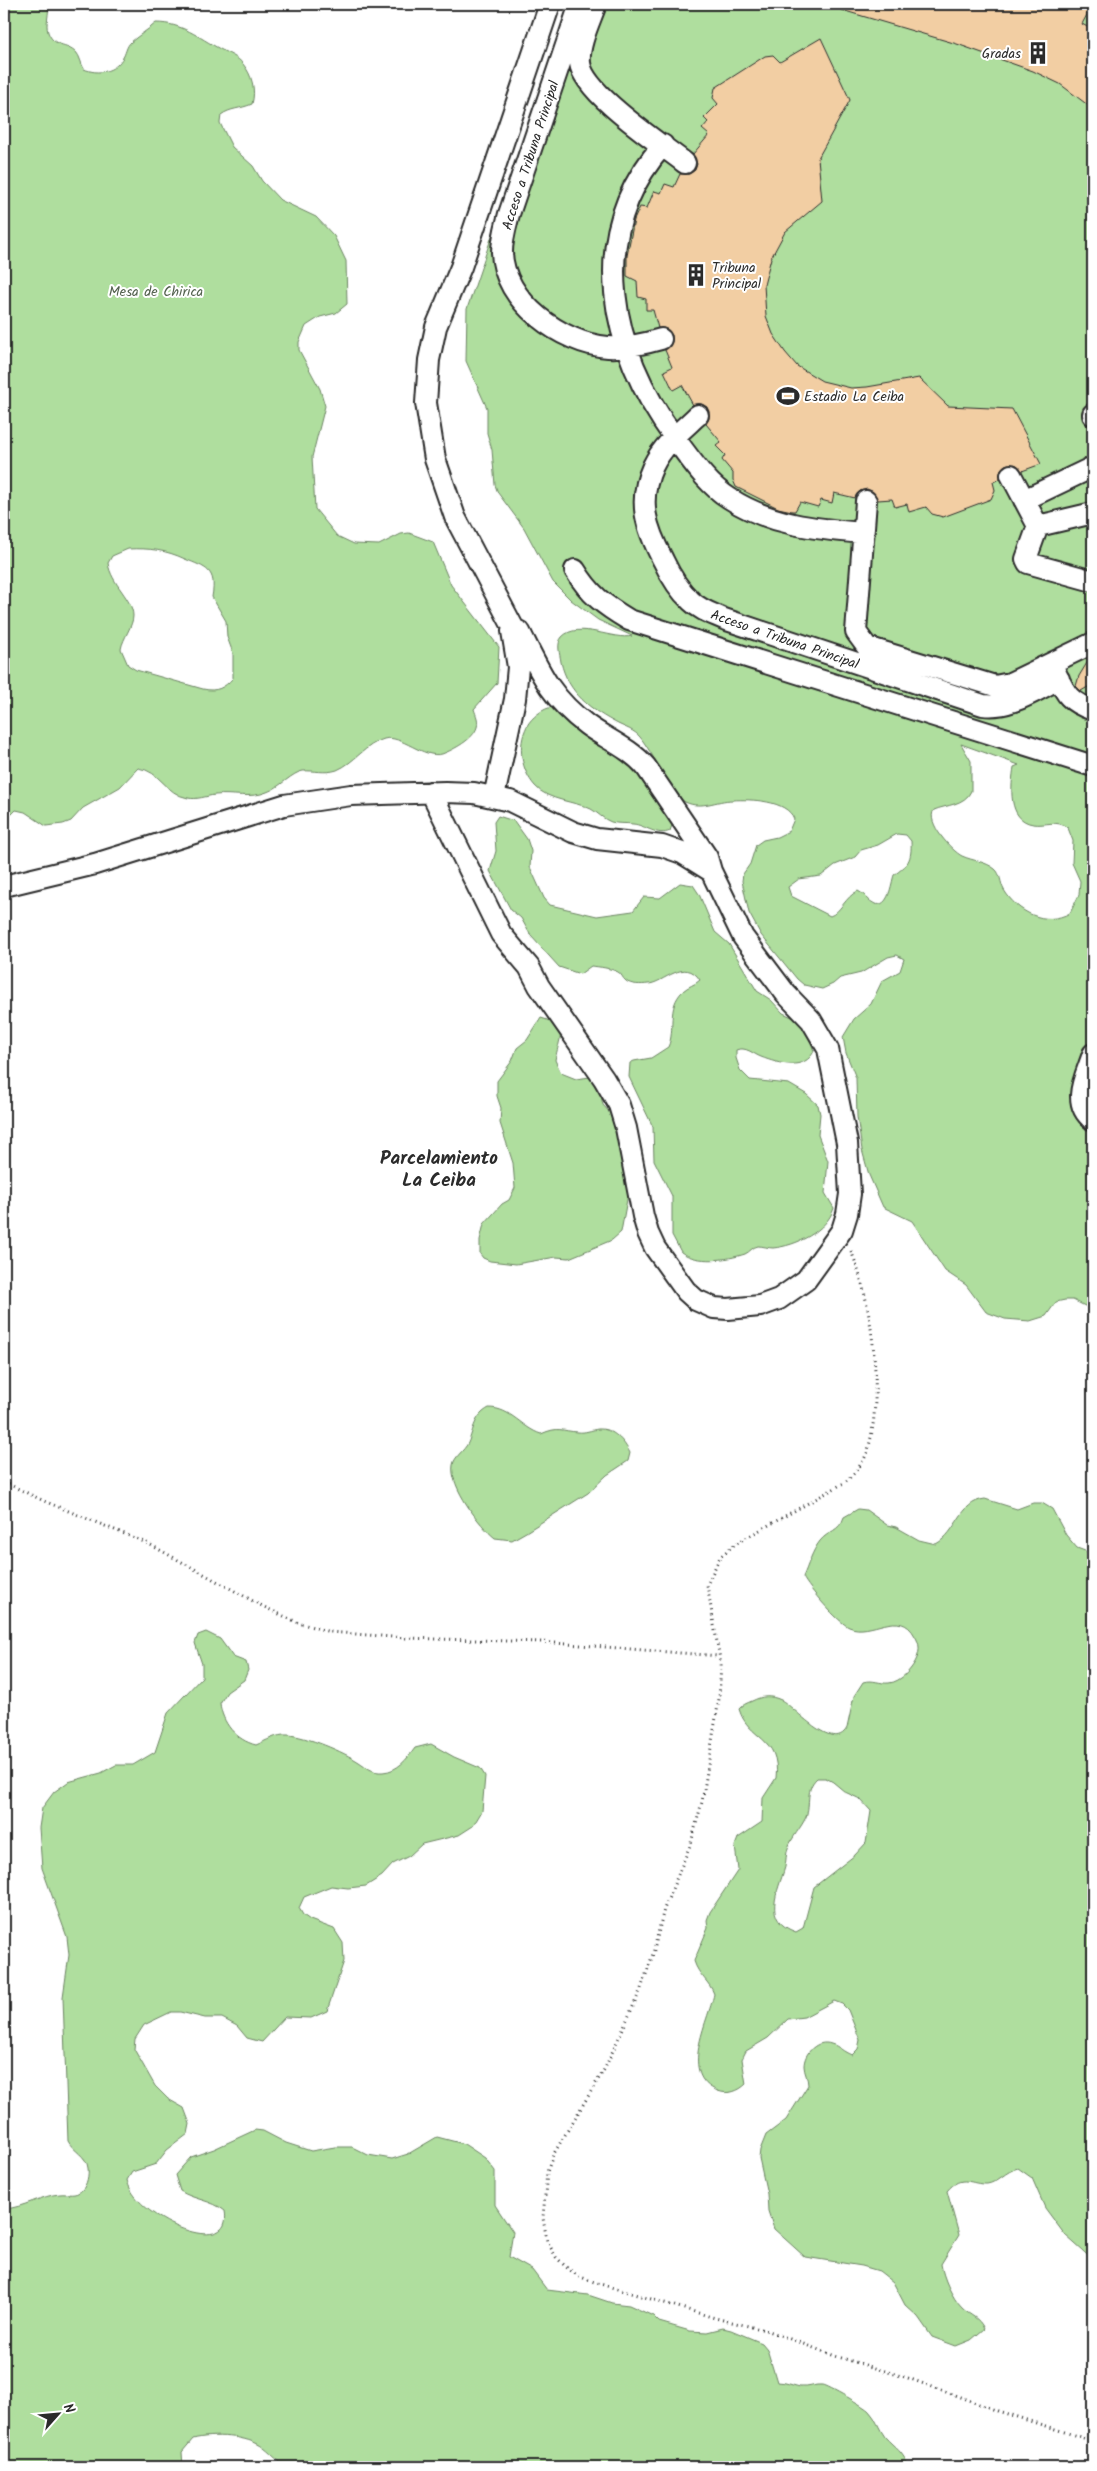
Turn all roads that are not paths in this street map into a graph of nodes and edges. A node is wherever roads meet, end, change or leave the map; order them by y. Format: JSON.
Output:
{"nodes":[{"id":1,"x":550,"y":4,"type":"edge"},
{"id":2,"x":580,"y":4,"type":"edge"},
{"id":3,"x":596,"y":4,"type":"edge"},
{"id":4,"x":663,"y":146,"type":"junction"},
{"id":5,"x":685,"y":163,"type":"dead end"},
{"id":6,"x":661,"y":339,"type":"dead end"},
{"id":7,"x":626,"y":347,"type":"junction"},
{"id":8,"x":698,"y":415,"type":"dead end"},
{"id":9,"x":674,"y":437,"type":"junction"},
{"id":10,"x":1093,"y":466,"type":"edge"},
{"id":11,"x":1011,"y":475,"type":"dead end"},
{"id":12,"x":866,"y":500,"type":"dead end"},
{"id":13,"x":1024,"y":500,"type":"junction"},
{"id":14,"x":1093,"y":513,"type":"edge"},
{"id":15,"x":1038,"y":526,"type":"junction"},
{"id":16,"x":863,"y":532,"type":"junction"},
{"id":17,"x":575,"y":570,"type":"dead end"},
{"id":18,"x":1093,"y":581,"type":"edge"},
{"id":19,"x":514,"y":629,"type":"junction"},
{"id":20,"x":1093,"y":643,"type":"edge"},
{"id":21,"x":1055,"y":671,"type":"junction"},
{"id":22,"x":1093,"y":710,"type":"edge"},
{"id":23,"x":1093,"y":766,"type":"edge"},
{"id":24,"x":431,"y":792,"type":"junction"},
{"id":25,"x":494,"y":796,"type":"junction"},
{"id":26,"x":711,"y":871,"type":"junction"},
{"id":27,"x":4,"y":886,"type":"edge"},
{"id":28,"x":1093,"y":1054,"type":"edge"},
{"id":29,"x":1093,"y":1120,"type":"edge"}],
"edges":[{"from":1,"to":19,"type":"street"},
{"from":2,"to":7,"type":"street","name":"Acceso a Tribuna Principal"},
{"from":3,"to":4,"type":"street"},
{"from":4,"to":5,"type":"street"},
{"from":4,"to":7,"type":"street"},
{"from":6,"to":7,"type":"street","name":"Acceso a Tribuna Principal"},
{"from":7,"to":9,"type":"street"},
{"from":8,"to":9,"type":"street","name":"Acceso a Tribuna Principal"},
{"from":9,"to":16,"type":"street"},
{"from":9,"to":21,"type":"street","name":"Acceso a Tribuna Principal"},
{"from":10,"to":13,"type":"street"},
{"from":11,"to":13,"type":"street"},
{"from":12,"to":16,"type":"street","name":"Acceso a Tribuna Principal"},
{"from":13,"to":15,"type":"street"},
{"from":14,"to":15,"type":"street"},
{"from":15,"to":18,"type":"street"},
{"from":16,"to":21,"type":"street","name":"Acceso a Tribuna Principal"},
{"from":17,"to":23,"type":"street"},
{"from":19,"to":25,"type":"street"},
{"from":19,"to":26,"type":"street"},
{"from":20,"to":21,"type":"street","name":"Acceso a Tribuna Principal"},
{"from":21,"to":22,"type":"street"},
{"from":24,"to":25,"type":"street"},
{"from":24,"to":26,"type":"street"},
{"from":24,"to":27,"type":"street"},
{"from":25,"to":26,"type":"street"},
{"from":28,"to":29,"type":"street"}]}
